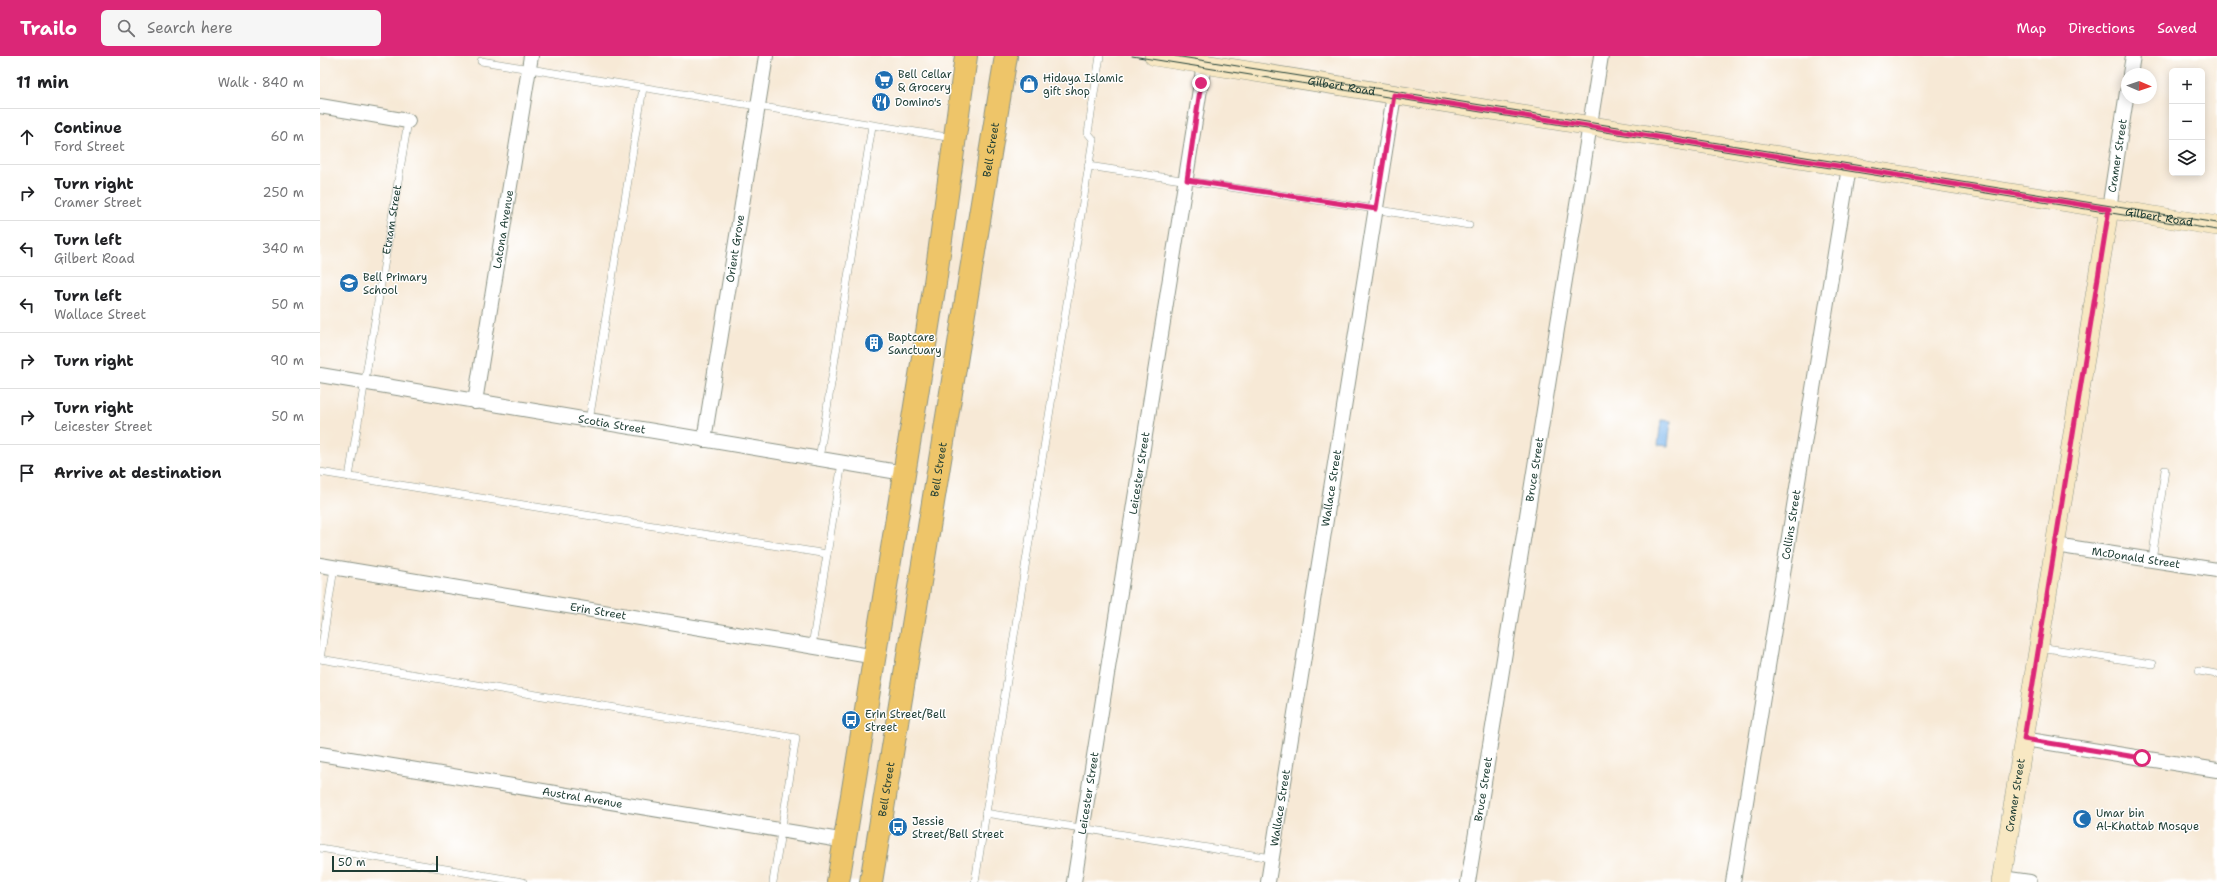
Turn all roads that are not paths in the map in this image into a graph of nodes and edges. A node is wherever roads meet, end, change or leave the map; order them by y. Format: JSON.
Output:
{"nodes":[{"id":1,"x":766,"y":56,"type":"edge"},
{"id":2,"x":966,"y":56,"type":"edge"},
{"id":3,"x":1006,"y":56,"type":"edge"},
{"id":4,"x":1100,"y":56,"type":"edge"},
{"id":5,"x":1154,"y":56,"type":"edge"},
{"id":6,"x":1601,"y":56,"type":"edge"},
{"id":7,"x":2133,"y":56,"type":"edge"},
{"id":8,"x":481,"y":61,"type":"dead end"},
{"id":9,"x":530,"y":63,"type":"edge"},
{"id":10,"x":1204,"y":64,"type":"junction"},
{"id":11,"x":2131,"y":68,"type":"edge"},
{"id":12,"x":643,"y":88,"type":"junction"},
{"id":13,"x":1394,"y":95,"type":"junction"},
{"id":14,"x":2125,"y":104,"type":"edge"},
{"id":15,"x":320,"y":106,"type":"edge"},
{"id":16,"x":758,"y":106,"type":"junction"},
{"id":17,"x":408,"y":121,"type":"joint"},
{"id":18,"x":872,"y":126,"type":"junction"},
{"id":19,"x":1590,"y":126,"type":"junction"},
{"id":20,"x":955,"y":139,"type":"junction"},
{"id":21,"x":1088,"y":166,"type":"junction"},
{"id":22,"x":1849,"y":167,"type":"junction"},
{"id":23,"x":1187,"y":180,"type":"junction"},
{"id":24,"x":1376,"y":209,"type":"junction"},
{"id":25,"x":2109,"y":209,"type":"junction"},
{"id":26,"x":1469,"y":225,"type":"dead end"},
{"id":27,"x":2217,"y":226,"type":"edge"},
{"id":28,"x":320,"y":375,"type":"edge"},
{"id":29,"x":365,"y":383,"type":"junction"},
{"id":30,"x":475,"y":402,"type":"junction"},
{"id":31,"x":589,"y":421,"type":"junction"},
{"id":32,"x":704,"y":440,"type":"junction"},
{"id":33,"x":819,"y":459,"type":"junction"},
{"id":34,"x":842,"y":463,"type":"junction"},
{"id":35,"x":2165,"y":470,"type":"dead end"},
{"id":36,"x":320,"y":472,"type":"edge"},
{"id":37,"x":904,"y":473,"type":"junction"},
{"id":38,"x":349,"y":477,"type":"junction"},
{"id":39,"x":2055,"y":544,"type":"junction"},
{"id":40,"x":827,"y":554,"type":"junction"},
{"id":41,"x":2152,"y":560,"type":"junction"},
{"id":42,"x":320,"y":566,"type":"edge"},
{"id":43,"x":334,"y":568,"type":"junction"},
{"id":44,"x":2217,"y":570,"type":"edge"},
{"id":45,"x":812,"y":646,"type":"junction"},
{"id":46,"x":2039,"y":647,"type":"junction"},
{"id":47,"x":876,"y":657,"type":"junction"},
{"id":48,"x":2153,"y":664,"type":"dead end"},
{"id":49,"x":2199,"y":671,"type":"dead end"},
{"id":50,"x":2217,"y":674,"type":"edge"},
{"id":51,"x":2024,"y":739,"type":"junction"},
{"id":52,"x":320,"y":754,"type":"edge"},
{"id":53,"x":2217,"y":770,"type":"edge"},
{"id":54,"x":985,"y":813,"type":"junction"},
{"id":55,"x":1084,"y":829,"type":"junction"},
{"id":56,"x":781,"y":830,"type":"junction"},
{"id":57,"x":846,"y":841,"type":"junction"},
{"id":58,"x":320,"y":848,"type":"edge"},
{"id":59,"x":1272,"y":858,"type":"junction"},
{"id":60,"x":2001,"y":880,"type":"edge"},
{"id":61,"x":523,"y":882,"type":"edge"},
{"id":62,"x":773,"y":882,"type":"edge"},
{"id":63,"x":838,"y":882,"type":"edge"},
{"id":64,"x":871,"y":882,"type":"edge"},
{"id":65,"x":975,"y":882,"type":"edge"},
{"id":66,"x":1074,"y":882,"type":"edge"},
{"id":67,"x":1268,"y":882,"type":"edge"},
{"id":68,"x":1468,"y":882,"type":"edge"},
{"id":69,"x":1733,"y":882,"type":"edge"},
{"id":70,"x":2030,"y":882,"type":"edge"}],
"edges":[{"from":1,"to":16,"type":"street","name":"Orient Grove"},
{"from":2,"to":20,"type":"highway"},
{"from":3,"to":64,"type":"highway","name":"Bell Street"},
{"from":4,"to":21,"type":"lane"},
{"from":5,"to":10,"type":"street","name":"Gilbert Road"},
{"from":6,"to":19,"type":"street","name":"Bruce Street"},
{"from":7,"to":11,"type":"street"},
{"from":8,"to":9,"type":"lane"},
{"from":9,"to":12,"type":"lane"},
{"from":9,"to":30,"type":"street","name":"Latona Avenue"},
{"from":10,"to":13,"type":"street","name":"Gilbert Road"},
{"from":10,"to":23,"type":"street","name":"Leicester Street"},
{"from":12,"to":16,"type":"lane"},
{"from":12,"to":31,"type":"lane"},
{"from":13,"to":19,"type":"street","name":"Gilbert Road"},
{"from":13,"to":24,"type":"street","name":"Wallace Street"},
{"from":14,"to":25,"type":"street","name":"Cramer Street"},
{"from":15,"to":17,"type":"street","name":"Etnam Street"},
{"from":16,"to":18,"type":"lane"},
{"from":16,"to":32,"type":"street","name":"Orient Grove"},
{"from":17,"to":29,"type":"lane","name":"Etnam Street"},
{"from":18,"to":20,"type":"lane"},
{"from":18,"to":33,"type":"lane"},
{"from":19,"to":22,"type":"street","name":"Gilbert Road"},
{"from":19,"to":68,"type":"street","name":"Bruce Street"},
{"from":20,"to":37,"type":"highway"},
{"from":21,"to":23,"type":"lane"},
{"from":21,"to":54,"type":"lane"},
{"from":22,"to":25,"type":"street","name":"Gilbert Road"},
{"from":22,"to":69,"type":"street","name":"Collins Street"},
{"from":23,"to":24,"type":"lane"},
{"from":23,"to":55,"type":"street","name":"Leicester Street"},
{"from":24,"to":26,"type":"lane"},
{"from":24,"to":59,"type":"street","name":"Wallace Street"},
{"from":25,"to":27,"type":"street","name":"Gilbert Road"},
{"from":25,"to":39,"type":"street","name":"Cramer Street"},
{"from":28,"to":29,"type":"street","name":"Scotia Street"},
{"from":29,"to":30,"type":"street","name":"Scotia Street"},
{"from":29,"to":38,"type":"lane","name":"Etnam Street"},
{"from":30,"to":31,"type":"street","name":"Scotia Street"},
{"from":31,"to":32,"type":"street","name":"Scotia Street"},
{"from":32,"to":33,"type":"street","name":"Scotia Street"},
{"from":33,"to":34,"type":"street","name":"Scotia Street"},
{"from":34,"to":37,"type":"street","name":"Scotia Street"},
{"from":34,"to":40,"type":"lane"},
{"from":35,"to":41,"type":"lane"},
{"from":36,"to":38,"type":"lane"},
{"from":37,"to":47,"type":"highway"},
{"from":38,"to":40,"type":"lane"},
{"from":39,"to":41,"type":"street","name":"McDonald Street"},
{"from":39,"to":46,"type":"street","name":"Cramer Street"},
{"from":40,"to":45,"type":"lane"},
{"from":41,"to":44,"type":"street","name":"McDonald Street"},
{"from":42,"to":43,"type":"street","name":"Erin Street"},
{"from":43,"to":45,"type":"street","name":"Erin Street"},
{"from":43,"to":56,"type":"lane"},
{"from":45,"to":47,"type":"street","name":"Erin Street"},
{"from":46,"to":48,"type":"lane"},
{"from":46,"to":51,"type":"street","name":"Cramer Street"},
{"from":47,"to":57,"type":"highway"},
{"from":49,"to":50,"type":"lane"},
{"from":51,"to":53,"type":"street"},
{"from":51,"to":60,"type":"street","name":"Cramer Street"},
{"from":52,"to":56,"type":"street","name":"Austral Avenue"},
{"from":54,"to":55,"type":"lane"},
{"from":54,"to":65,"type":"lane"},
{"from":55,"to":59,"type":"lane"},
{"from":55,"to":66,"type":"street","name":"Leicester Street"},
{"from":56,"to":57,"type":"street","name":"Austral Avenue"},
{"from":56,"to":62,"type":"lane"},
{"from":57,"to":63,"type":"highway"},
{"from":58,"to":61,"type":"lane"},
{"from":59,"to":67,"type":"street","name":"Wallace Street"},
{"from":60,"to":70,"type":"street"}]}
